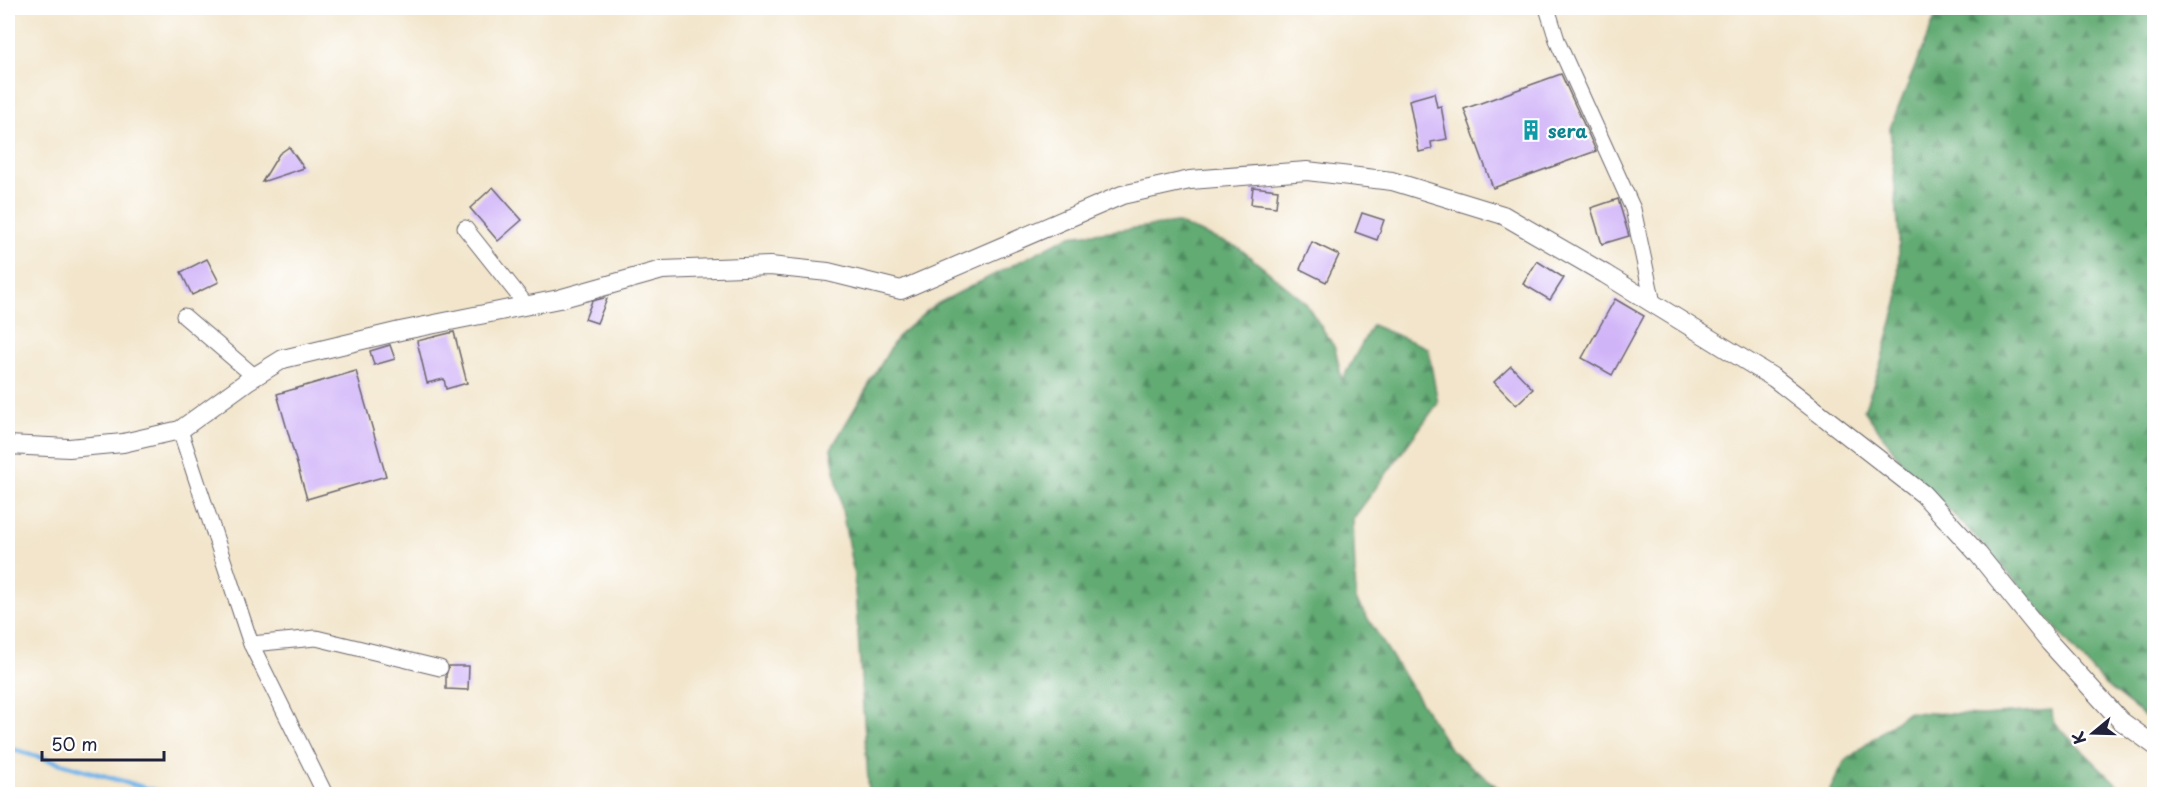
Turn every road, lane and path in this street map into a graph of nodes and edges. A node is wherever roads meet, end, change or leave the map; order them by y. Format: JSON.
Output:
{"nodes":[{"id":1,"x":1547,"y":8,"type":"edge"},
{"id":2,"x":465,"y":228,"type":"dead end"},
{"id":3,"x":1653,"y":303,"type":"junction"},
{"id":4,"x":527,"y":306,"type":"junction"},
{"id":5,"x":184,"y":316,"type":"dead end"},
{"id":6,"x":254,"y":376,"type":"junction"},
{"id":7,"x":180,"y":430,"type":"junction"},
{"id":8,"x":8,"y":445,"type":"edge"},
{"id":9,"x":251,"y":644,"type":"junction"},
{"id":10,"x":440,"y":668,"type":"dead end"},
{"id":11,"x":2154,"y":745,"type":"edge"},
{"id":12,"x":326,"y":795,"type":"edge"}],
"edges":[{"from":1,"to":3,"type":"street"},
{"from":2,"to":4,"type":"street"},
{"from":3,"to":4,"type":"street"},
{"from":3,"to":11,"type":"street"},
{"from":4,"to":6,"type":"street"},
{"from":5,"to":6,"type":"street"},
{"from":6,"to":7,"type":"street"},
{"from":7,"to":8,"type":"street"},
{"from":7,"to":9,"type":"street"},
{"from":9,"to":10,"type":"street"},
{"from":9,"to":12,"type":"street"}]}
